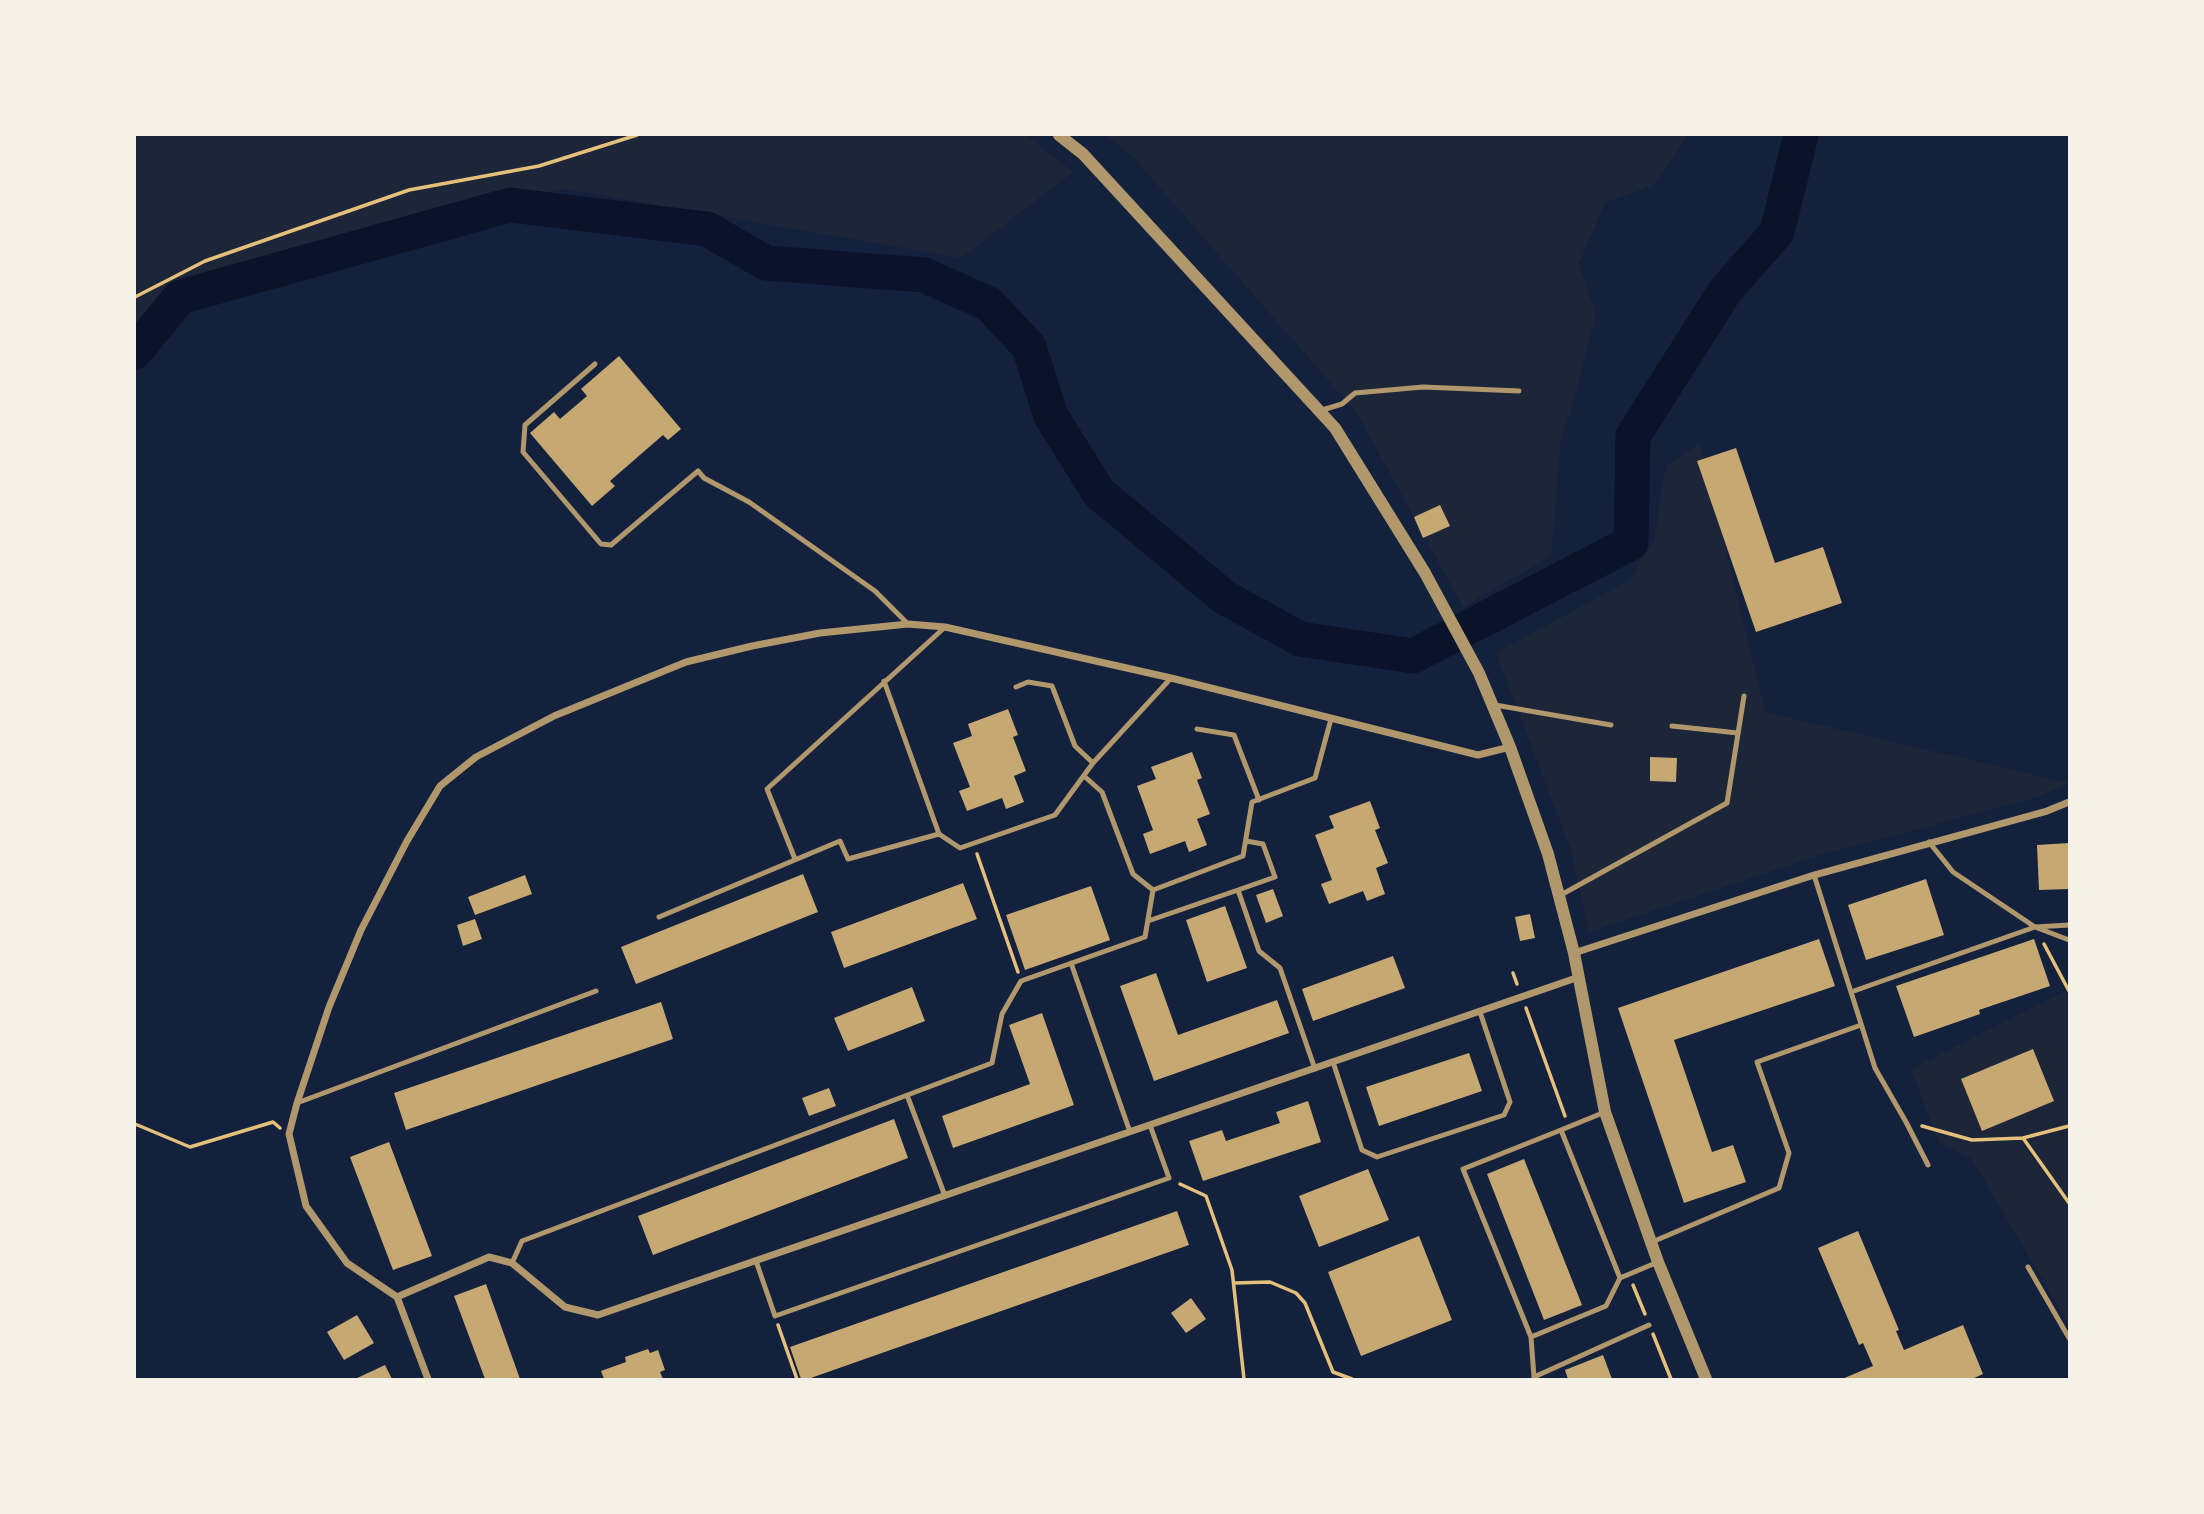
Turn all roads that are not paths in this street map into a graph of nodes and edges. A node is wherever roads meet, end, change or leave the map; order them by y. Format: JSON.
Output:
{"nodes":[{"id":1,"x":1059,"y":135,"type":"edge"},
{"id":2,"x":595,"y":364,"type":"dead end"},
{"id":3,"x":1519,"y":391,"type":"dead end"},
{"id":4,"x":1319,"y":411,"type":"junction"},
{"id":5,"x":908,"y":624,"type":"junction"},
{"id":6,"x":945,"y":627,"type":"junction"},
{"id":7,"x":1171,"y":678,"type":"junction"},
{"id":8,"x":884,"y":681,"type":"junction"},
{"id":9,"x":1016,"y":687,"type":"dead end"},
{"id":10,"x":1744,"y":696,"type":"dead end"},
{"id":11,"x":1492,"y":705,"type":"junction"},
{"id":12,"x":1331,"y":719,"type":"junction"},
{"id":13,"x":1611,"y":725,"type":"dead end"},
{"id":14,"x":1672,"y":726,"type":"dead end"},
{"id":15,"x":1197,"y":729,"type":"dead end"},
{"id":16,"x":1738,"y":733,"type":"junction"},
{"id":17,"x":1510,"y":747,"type":"junction"},
{"id":18,"x":1093,"y":763,"type":"junction"},
{"id":19,"x":1084,"y":776,"type":"junction"},
{"id":20,"x":1259,"y":800,"type":"junction"},
{"id":21,"x":2069,"y":802,"type":"edge"},
{"id":22,"x":939,"y":834,"type":"junction"},
{"id":23,"x":1246,"y":841,"type":"junction"},
{"id":24,"x":1929,"y":842,"type":"junction"},
{"id":25,"x":795,"y":859,"type":"junction"},
{"id":26,"x":1814,"y":875,"type":"junction"},
{"id":27,"x":1153,"y":890,"type":"junction"},
{"id":28,"x":1238,"y":890,"type":"junction"},
{"id":29,"x":1559,"y":896,"type":"junction"},
{"id":30,"x":659,"y":918,"type":"dead end"},
{"id":31,"x":1148,"y":921,"type":"junction"},
{"id":32,"x":2069,"y":925,"type":"edge"},
{"id":33,"x":2035,"y":927,"type":"junction"},
{"id":34,"x":2069,"y":940,"type":"edge"},
{"id":35,"x":1574,"y":953,"type":"junction"},
{"id":36,"x":1071,"y":963,"type":"junction"},
{"id":37,"x":1579,"y":977,"type":"junction"},
{"id":38,"x":596,"y":991,"type":"dead end"},
{"id":39,"x":1851,"y":992,"type":"junction"},
{"id":40,"x":1480,"y":1012,"type":"junction"},
{"id":41,"x":1861,"y":1025,"type":"junction"},
{"id":42,"x":1332,"y":1062,"type":"junction"},
{"id":43,"x":1315,"y":1069,"type":"junction"},
{"id":44,"x":907,"y":1095,"type":"junction"},
{"id":45,"x":297,"y":1103,"type":"junction"},
{"id":46,"x":1605,"y":1112,"type":"junction"},
{"id":47,"x":1150,"y":1125,"type":"junction"},
{"id":48,"x":1561,"y":1130,"type":"junction"},
{"id":49,"x":1130,"y":1132,"type":"junction"},
{"id":50,"x":1928,"y":1165,"type":"dead end"},
{"id":51,"x":945,"y":1196,"type":"junction"},
{"id":52,"x":1651,"y":1243,"type":"junction"},
{"id":53,"x":756,"y":1261,"type":"junction"},
{"id":54,"x":1658,"y":1262,"type":"junction"},
{"id":55,"x":512,"y":1263,"type":"junction"},
{"id":56,"x":2028,"y":1267,"type":"dead end"},
{"id":57,"x":1620,"y":1278,"type":"junction"},
{"id":58,"x":397,"y":1297,"type":"junction"},
{"id":59,"x":1649,"y":1325,"type":"dead end"},
{"id":60,"x":1531,"y":1337,"type":"junction"},
{"id":61,"x":2069,"y":1338,"type":"edge"},
{"id":62,"x":1535,"y":1378,"type":"edge"},
{"id":63,"x":428,"y":1379,"type":"edge"},
{"id":64,"x":1706,"y":1379,"type":"edge"}],
"edges":[{"from":1,"to":4,"type":"street"},
{"from":2,"to":5,"type":"lane"},
{"from":3,"to":4,"type":"lane"},
{"from":4,"to":11,"type":"street"},
{"from":5,"to":6,"type":"street"},
{"from":5,"to":45,"type":"street"},
{"from":6,"to":7,"type":"street"},
{"from":6,"to":8,"type":"lane"},
{"from":7,"to":12,"type":"street"},
{"from":7,"to":18,"type":"lane"},
{"from":8,"to":22,"type":"lane"},
{"from":8,"to":25,"type":"lane"},
{"from":9,"to":18,"type":"lane"},
{"from":10,"to":16,"type":"lane"},
{"from":11,"to":13,"type":"lane"},
{"from":11,"to":17,"type":"street"},
{"from":12,"to":17,"type":"street"},
{"from":12,"to":20,"type":"lane"},
{"from":14,"to":16,"type":"lane"},
{"from":15,"to":20,"type":"lane"},
{"from":16,"to":29,"type":"lane"},
{"from":17,"to":29,"type":"street"},
{"from":18,"to":19,"type":"lane"},
{"from":19,"to":22,"type":"lane"},
{"from":19,"to":27,"type":"lane"},
{"from":20,"to":23,"type":"lane"},
{"from":21,"to":24,"type":"street"},
{"from":22,"to":25,"type":"lane"},
{"from":23,"to":27,"type":"lane"},
{"from":23,"to":28,"type":"lane"},
{"from":24,"to":26,"type":"street"},
{"from":24,"to":33,"type":"lane"},
{"from":25,"to":30,"type":"lane"},
{"from":26,"to":35,"type":"street"},
{"from":26,"to":39,"type":"lane"},
{"from":27,"to":31,"type":"lane"},
{"from":28,"to":31,"type":"lane"},
{"from":28,"to":43,"type":"lane"},
{"from":29,"to":35,"type":"street"},
{"from":31,"to":36,"type":"lane"},
{"from":32,"to":33,"type":"lane"},
{"from":33,"to":34,"type":"lane"},
{"from":33,"to":39,"type":"lane"},
{"from":35,"to":37,"type":"street"},
{"from":36,"to":44,"type":"lane"},
{"from":36,"to":49,"type":"lane"},
{"from":37,"to":40,"type":"street"},
{"from":37,"to":46,"type":"street"},
{"from":38,"to":45,"type":"lane"},
{"from":39,"to":41,"type":"lane"},
{"from":40,"to":42,"type":"street"},
{"from":40,"to":42,"type":"lane"},
{"from":41,"to":50,"type":"lane"},
{"from":41,"to":52,"type":"lane"},
{"from":42,"to":43,"type":"street"},
{"from":43,"to":47,"type":"street"},
{"from":44,"to":51,"type":"lane"},
{"from":44,"to":55,"type":"lane"},
{"from":45,"to":58,"type":"street"},
{"from":46,"to":48,"type":"lane"},
{"from":46,"to":52,"type":"street"},
{"from":47,"to":49,"type":"street"},
{"from":47,"to":53,"type":"lane"},
{"from":48,"to":57,"type":"lane"},
{"from":48,"to":60,"type":"lane"},
{"from":49,"to":51,"type":"street"},
{"from":51,"to":53,"type":"street"},
{"from":52,"to":54,"type":"street"},
{"from":53,"to":55,"type":"street"},
{"from":54,"to":57,"type":"lane"},
{"from":54,"to":64,"type":"street"},
{"from":55,"to":58,"type":"street"},
{"from":56,"to":61,"type":"lane"},
{"from":57,"to":60,"type":"lane"},
{"from":58,"to":63,"type":"street"},
{"from":59,"to":62,"type":"lane"},
{"from":60,"to":62,"type":"lane"}]}
